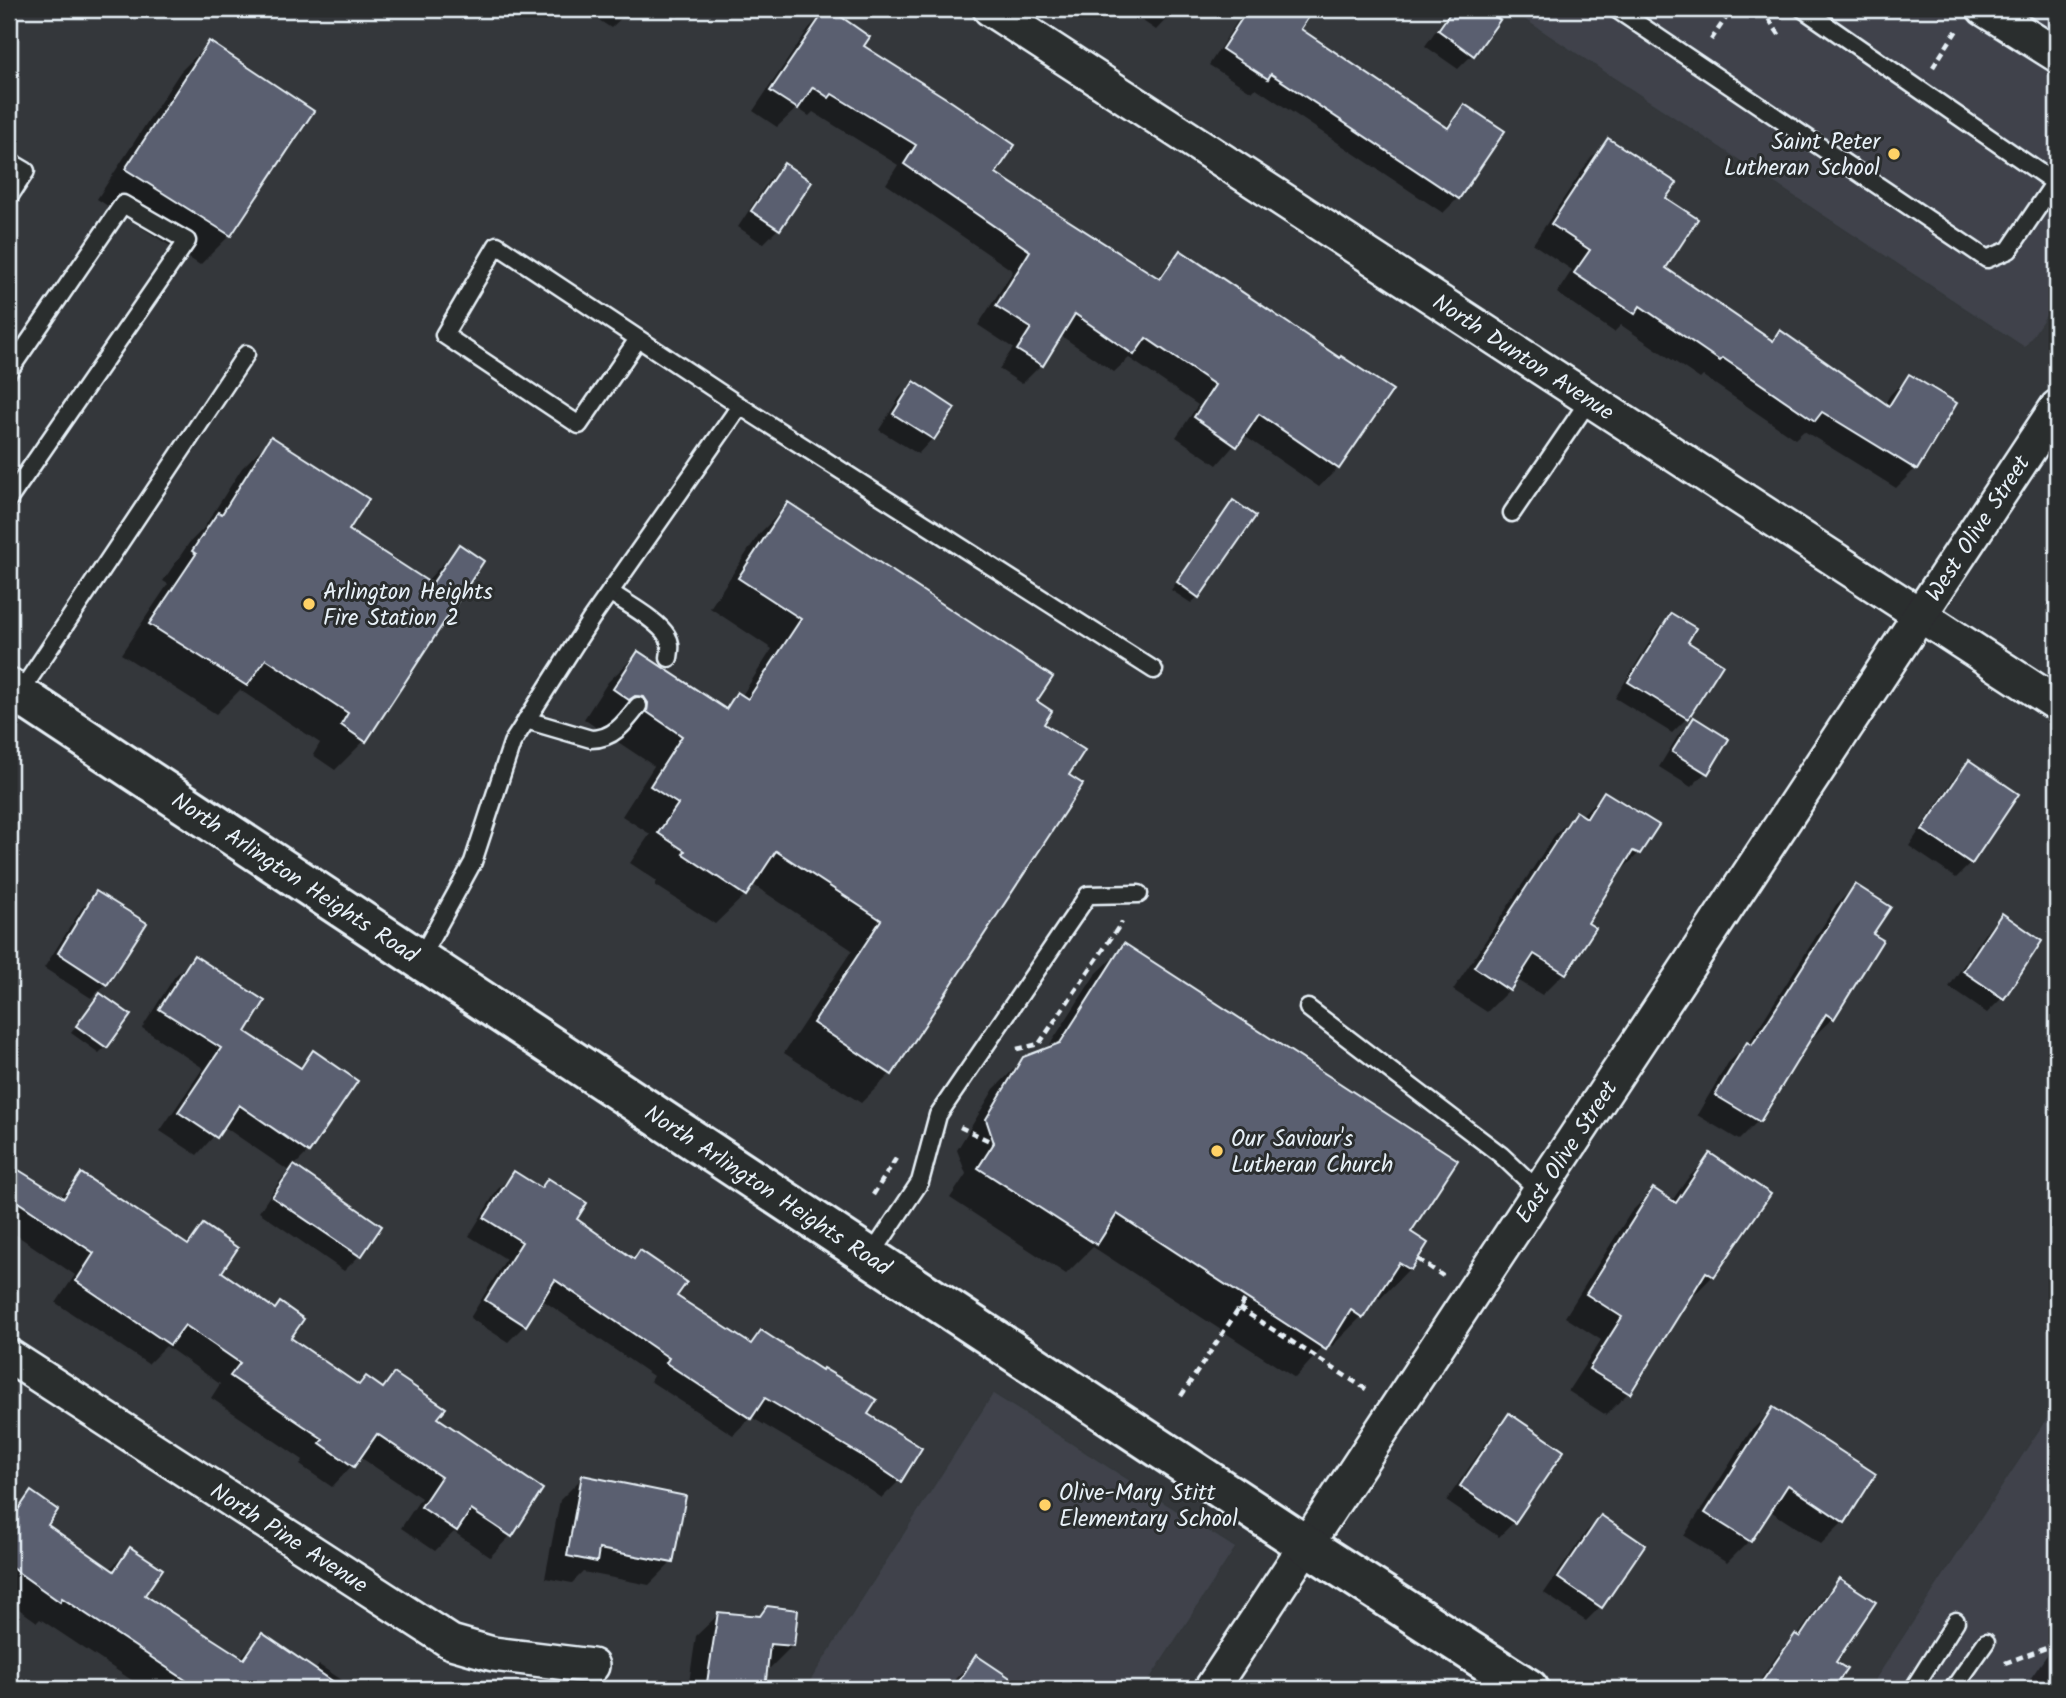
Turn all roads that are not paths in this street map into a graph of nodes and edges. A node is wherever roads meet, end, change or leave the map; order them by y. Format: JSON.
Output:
{"nodes":[{"id":1,"x":990,"y":9,"type":"edge"},
{"id":2,"x":1616,"y":9,"type":"edge"},
{"id":3,"x":1802,"y":9,"type":"edge"},
{"id":4,"x":1972,"y":17,"type":"edge"},
{"id":5,"x":2057,"y":55,"type":"edge"},
{"id":6,"x":9,"y":161,"type":"edge"},
{"id":7,"x":2056,"y":181,"type":"edge"},
{"id":8,"x":9,"y":197,"type":"edge"},
{"id":9,"x":639,"y":339,"type":"junction"},
{"id":10,"x":246,"y":354,"type":"dead end"},
{"id":11,"x":9,"y":371,"type":"edge"},
{"id":12,"x":1590,"y":399,"type":"junction"},
{"id":13,"x":740,"y":406,"type":"junction"},
{"id":14,"x":2057,"y":407,"type":"edge"},
{"id":15,"x":9,"y":499,"type":"edge"},
{"id":16,"x":1512,"y":513,"type":"dead end"},
{"id":17,"x":610,"y":592,"type":"junction"},
{"id":18,"x":1922,"y":615,"type":"junction"},
{"id":19,"x":669,"y":658,"type":"dead end"},
{"id":20,"x":1154,"y":670,"type":"dead end"},
{"id":21,"x":14,"y":691,"type":"edge"},
{"id":22,"x":2057,"y":704,"type":"edge"},
{"id":23,"x":638,"y":706,"type":"dead end"},
{"id":24,"x":526,"y":720,"type":"junction"},
{"id":25,"x":1139,"y":894,"type":"dead end"},
{"id":26,"x":420,"y":959,"type":"junction"},
{"id":27,"x":1308,"y":1008,"type":"dead end"},
{"id":28,"x":1540,"y":1192,"type":"junction"},
{"id":29,"x":870,"y":1257,"type":"junction"},
{"id":30,"x":9,"y":1356,"type":"edge"},
{"id":31,"x":1306,"y":1545,"type":"junction"},
{"id":32,"x":1956,"y":1621,"type":"dead end"},
{"id":33,"x":1986,"y":1642,"type":"dead end"},
{"id":34,"x":592,"y":1666,"type":"dead end"},
{"id":35,"x":1211,"y":1689,"type":"edge"},
{"id":36,"x":1529,"y":1689,"type":"edge"},
{"id":37,"x":1913,"y":1689,"type":"edge"},
{"id":38,"x":1953,"y":1689,"type":"edge"}],
"edges":[{"from":1,"to":12,"type":"street","name":"North Dunton Avenue"},
{"from":2,"to":7,"type":"lane"},
{"from":3,"to":7,"type":"lane"},
{"from":4,"to":5,"type":"street"},
{"from":6,"to":8,"type":"lane"},
{"from":9,"to":9,"type":"lane"},
{"from":9,"to":13,"type":"lane"},
{"from":10,"to":21,"type":"lane"},
{"from":11,"to":15,"type":"lane"},
{"from":12,"to":16,"type":"lane"},
{"from":12,"to":18,"type":"street","name":"North Dunton Avenue"},
{"from":13,"to":17,"type":"lane"},
{"from":13,"to":20,"type":"lane"},
{"from":14,"to":18,"type":"street","name":"West Olive Street"},
{"from":17,"to":19,"type":"lane"},
{"from":17,"to":24,"type":"lane"},
{"from":18,"to":22,"type":"street","name":"North Dunton Avenue"},
{"from":18,"to":28,"type":"street","name":"East Olive Street"},
{"from":21,"to":26,"type":"main road","name":"North Arlington Heights Road"},
{"from":23,"to":24,"type":"lane"},
{"from":24,"to":26,"type":"lane"},
{"from":25,"to":29,"type":"lane"},
{"from":26,"to":29,"type":"main road","name":"North Arlington Heights Road"},
{"from":27,"to":28,"type":"lane"},
{"from":28,"to":31,"type":"street","name":"East Olive Street"},
{"from":29,"to":31,"type":"main road","name":"North Arlington Heights Road"},
{"from":30,"to":34,"type":"street","name":"North Pine Avenue"},
{"from":31,"to":35,"type":"street","name":"East Olive Street"},
{"from":31,"to":36,"type":"main road","name":"North Arlington Heights Road"},
{"from":32,"to":37,"type":"lane"},
{"from":33,"to":38,"type":"lane"}]}
